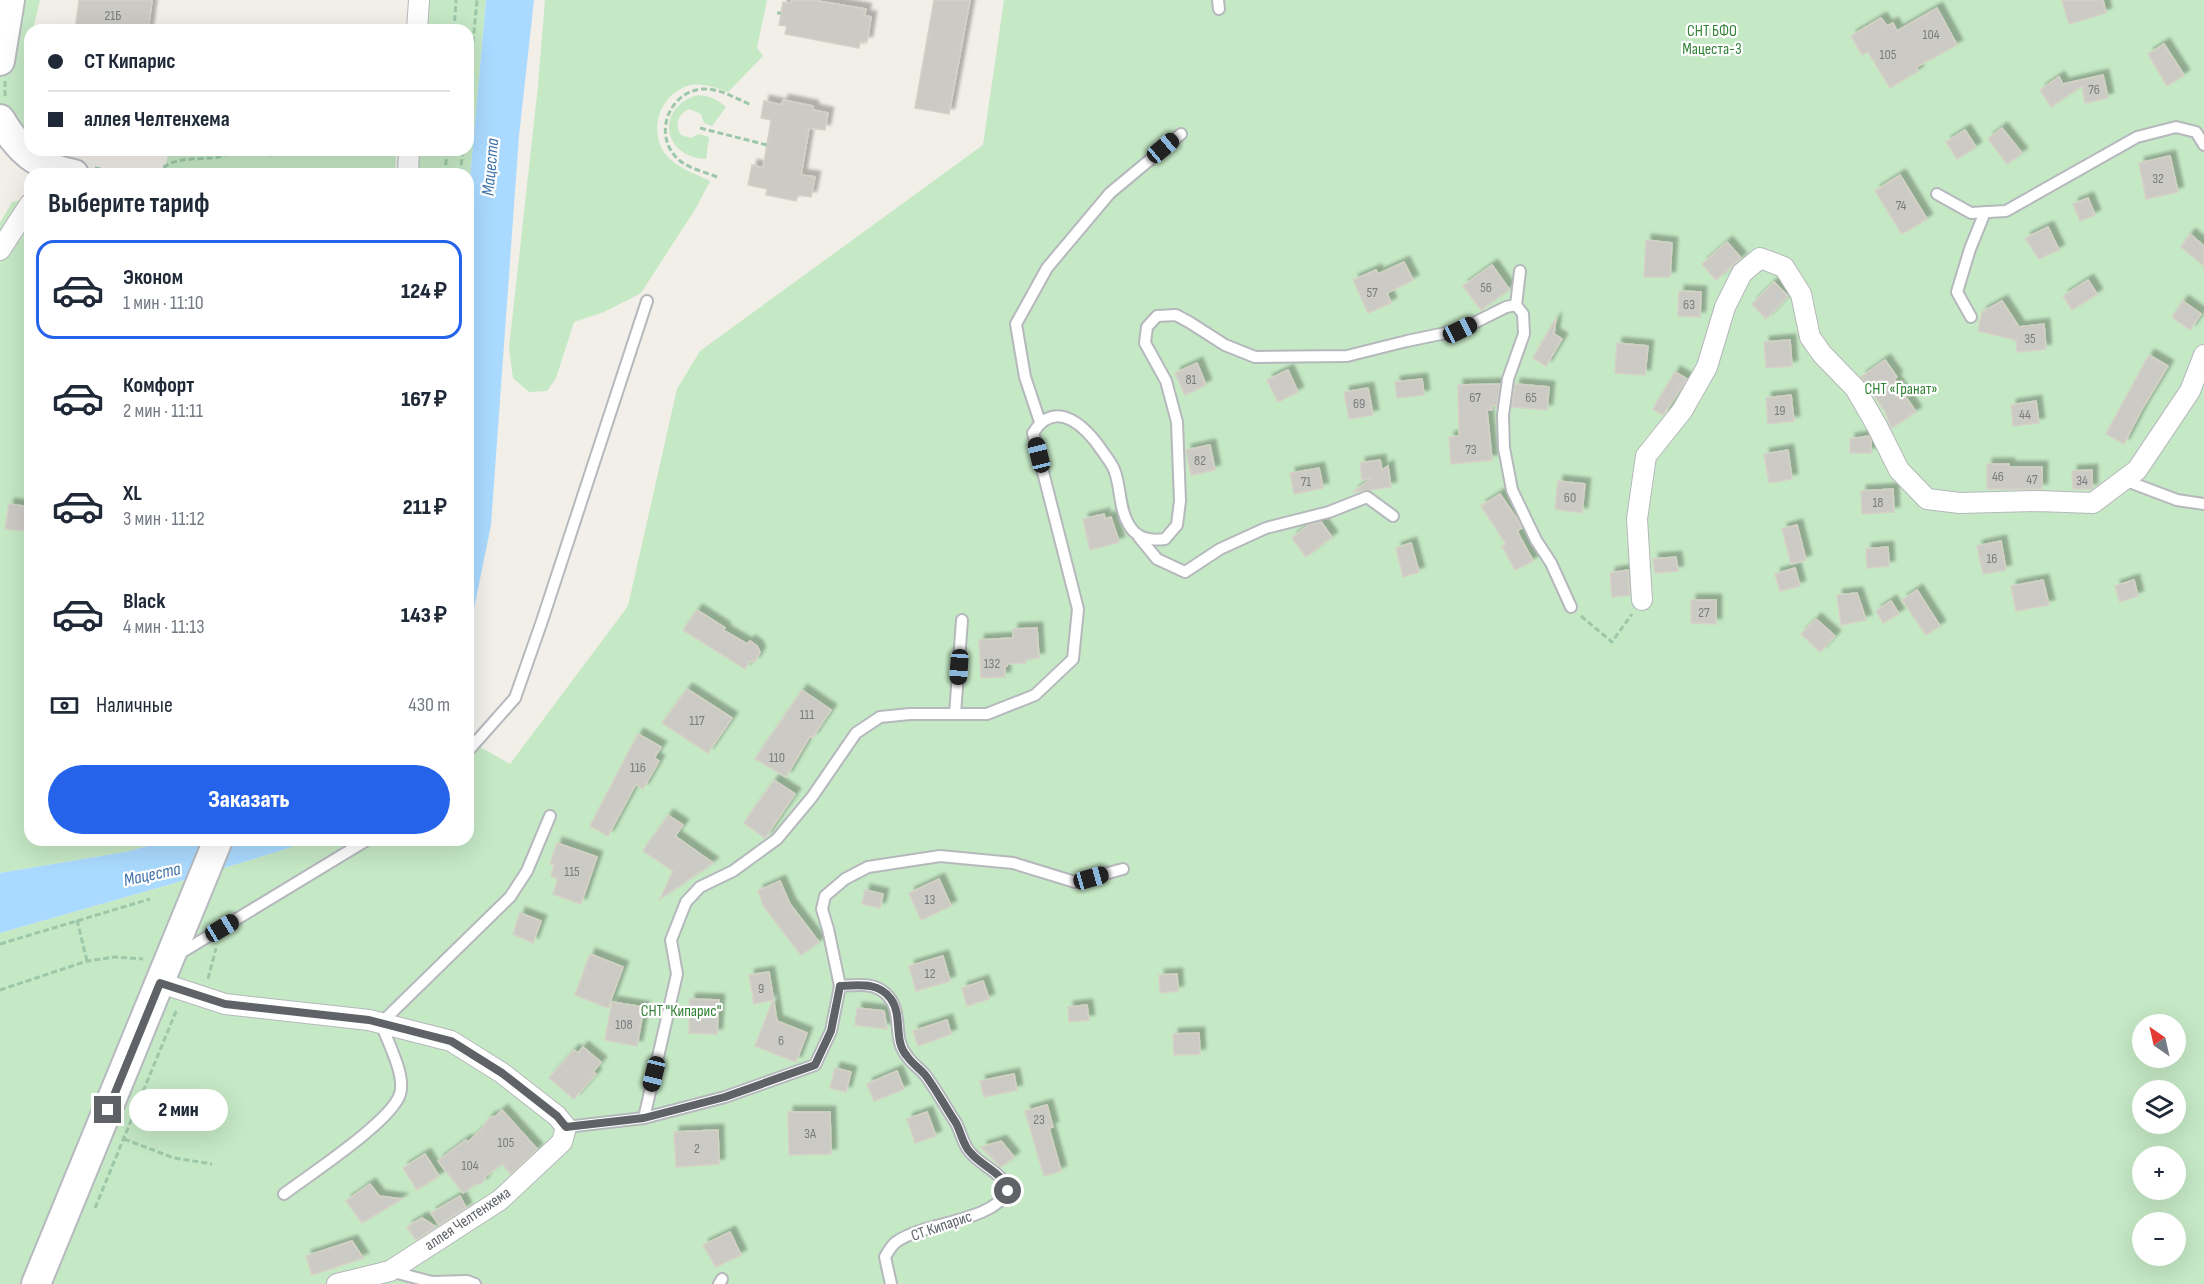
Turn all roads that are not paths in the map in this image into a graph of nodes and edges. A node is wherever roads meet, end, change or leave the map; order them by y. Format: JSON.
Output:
{"nodes":[{"id":1,"x":10,"y":0,"type":"edge"},
{"id":2,"x":419,"y":0,"type":"edge"},
{"id":3,"x":417,"y":24,"type":"edge"},
{"id":4,"x":0,"y":61,"type":"edge"},
{"id":5,"x":0,"y":119,"type":"edge"},
{"id":6,"x":1181,"y":134,"type":"dead end"},
{"id":7,"x":2204,"y":145,"type":"edge"},
{"id":8,"x":24,"y":150,"type":"edge"},
{"id":9,"x":30,"y":156,"type":"edge"},
{"id":10,"x":50,"y":168,"type":"edge"},
{"id":11,"x":1937,"y":194,"type":"dead end"},
{"id":12,"x":1985,"y":212,"type":"junction"},
{"id":13,"x":24,"y":213,"type":"edge"},
{"id":14,"x":0,"y":250,"type":"edge"},
{"id":15,"x":1520,"y":271,"type":"dead end"},
{"id":16,"x":647,"y":301,"type":"dead end"},
{"id":17,"x":1516,"y":305,"type":"junction"},
{"id":18,"x":1971,"y":317,"type":"dead end"},
{"id":19,"x":2204,"y":355,"type":"edge"},
{"id":20,"x":1040,"y":422,"type":"junction"},
{"id":21,"x":2124,"y":480,"type":"junction"},
{"id":22,"x":2204,"y":504,"type":"edge"},
{"id":23,"x":1393,"y":516,"type":"dead end"},
{"id":24,"x":1137,"y":535,"type":"junction"},
{"id":25,"x":1642,"y":600,"type":"road end"},
{"id":26,"x":1571,"y":607,"type":"road end"},
{"id":27,"x":962,"y":620,"type":"dead end"},
{"id":28,"x":956,"y":714,"type":"junction"},
{"id":29,"x":474,"y":744,"type":"edge"},
{"id":30,"x":550,"y":816,"type":"dead end"},
{"id":31,"x":216,"y":846,"type":"edge"},
{"id":32,"x":356,"y":846,"type":"edge"},
{"id":33,"x":1123,"y":869,"type":"dead end"},
{"id":34,"x":166,"y":973,"type":"junction"},
{"id":35,"x":840,"y":986,"type":"junction"},
{"id":36,"x":381,"y":1023,"type":"junction"},
{"id":37,"x":644,"y":1118,"type":"junction"},
{"id":38,"x":566,"y":1127,"type":"junction"},
{"id":39,"x":284,"y":1194,"type":"dead end"},
{"id":40,"x":390,"y":1271,"type":"junction"},
{"id":41,"x":36,"y":1284,"type":"edge"},
{"id":42,"x":337,"y":1284,"type":"edge"},
{"id":43,"x":475,"y":1284,"type":"edge"},
{"id":44,"x":891,"y":1284,"type":"edge"}],
"edges":[{"from":1,"to":4,"type":"main road"},
{"from":2,"to":3,"type":"street"},
{"from":5,"to":8,"type":"main road"},
{"from":6,"to":20,"type":"lane"},
{"from":7,"to":12,"type":"lane"},
{"from":9,"to":10,"type":"main road"},
{"from":11,"to":12,"type":"lane"},
{"from":12,"to":18,"type":"lane"},
{"from":13,"to":14,"type":"street"},
{"from":15,"to":17,"type":"lane"},
{"from":16,"to":29,"type":"lane"},
{"from":17,"to":24,"type":"lane"},
{"from":17,"to":26,"type":"lane"},
{"from":19,"to":21,"type":"street"},
{"from":20,"to":24,"type":"lane"},
{"from":20,"to":28,"type":"lane"},
{"from":21,"to":22,"type":"lane"},
{"from":21,"to":25,"type":"street"},
{"from":23,"to":24,"type":"lane"},
{"from":27,"to":28,"type":"lane"},
{"from":28,"to":37,"type":"lane"},
{"from":30,"to":36,"type":"lane"},
{"from":31,"to":34,"type":"main road"},
{"from":32,"to":34,"type":"lane"},
{"from":33,"to":35,"type":"lane"},
{"from":34,"to":36,"type":"street"},
{"from":34,"to":41,"type":"main road"},
{"from":35,"to":37,"type":"lane"},
{"from":35,"to":44,"type":"lane","name":"СТ Кипарис"},
{"from":36,"to":38,"type":"street"},
{"from":36,"to":39,"type":"lane"},
{"from":37,"to":38,"type":"lane"},
{"from":38,"to":40,"type":"street","name":"аллея Челтенхема"},
{"from":40,"to":42,"type":"street","name":"аллея Челтенхема"},
{"from":40,"to":43,"type":"lane"}]}
